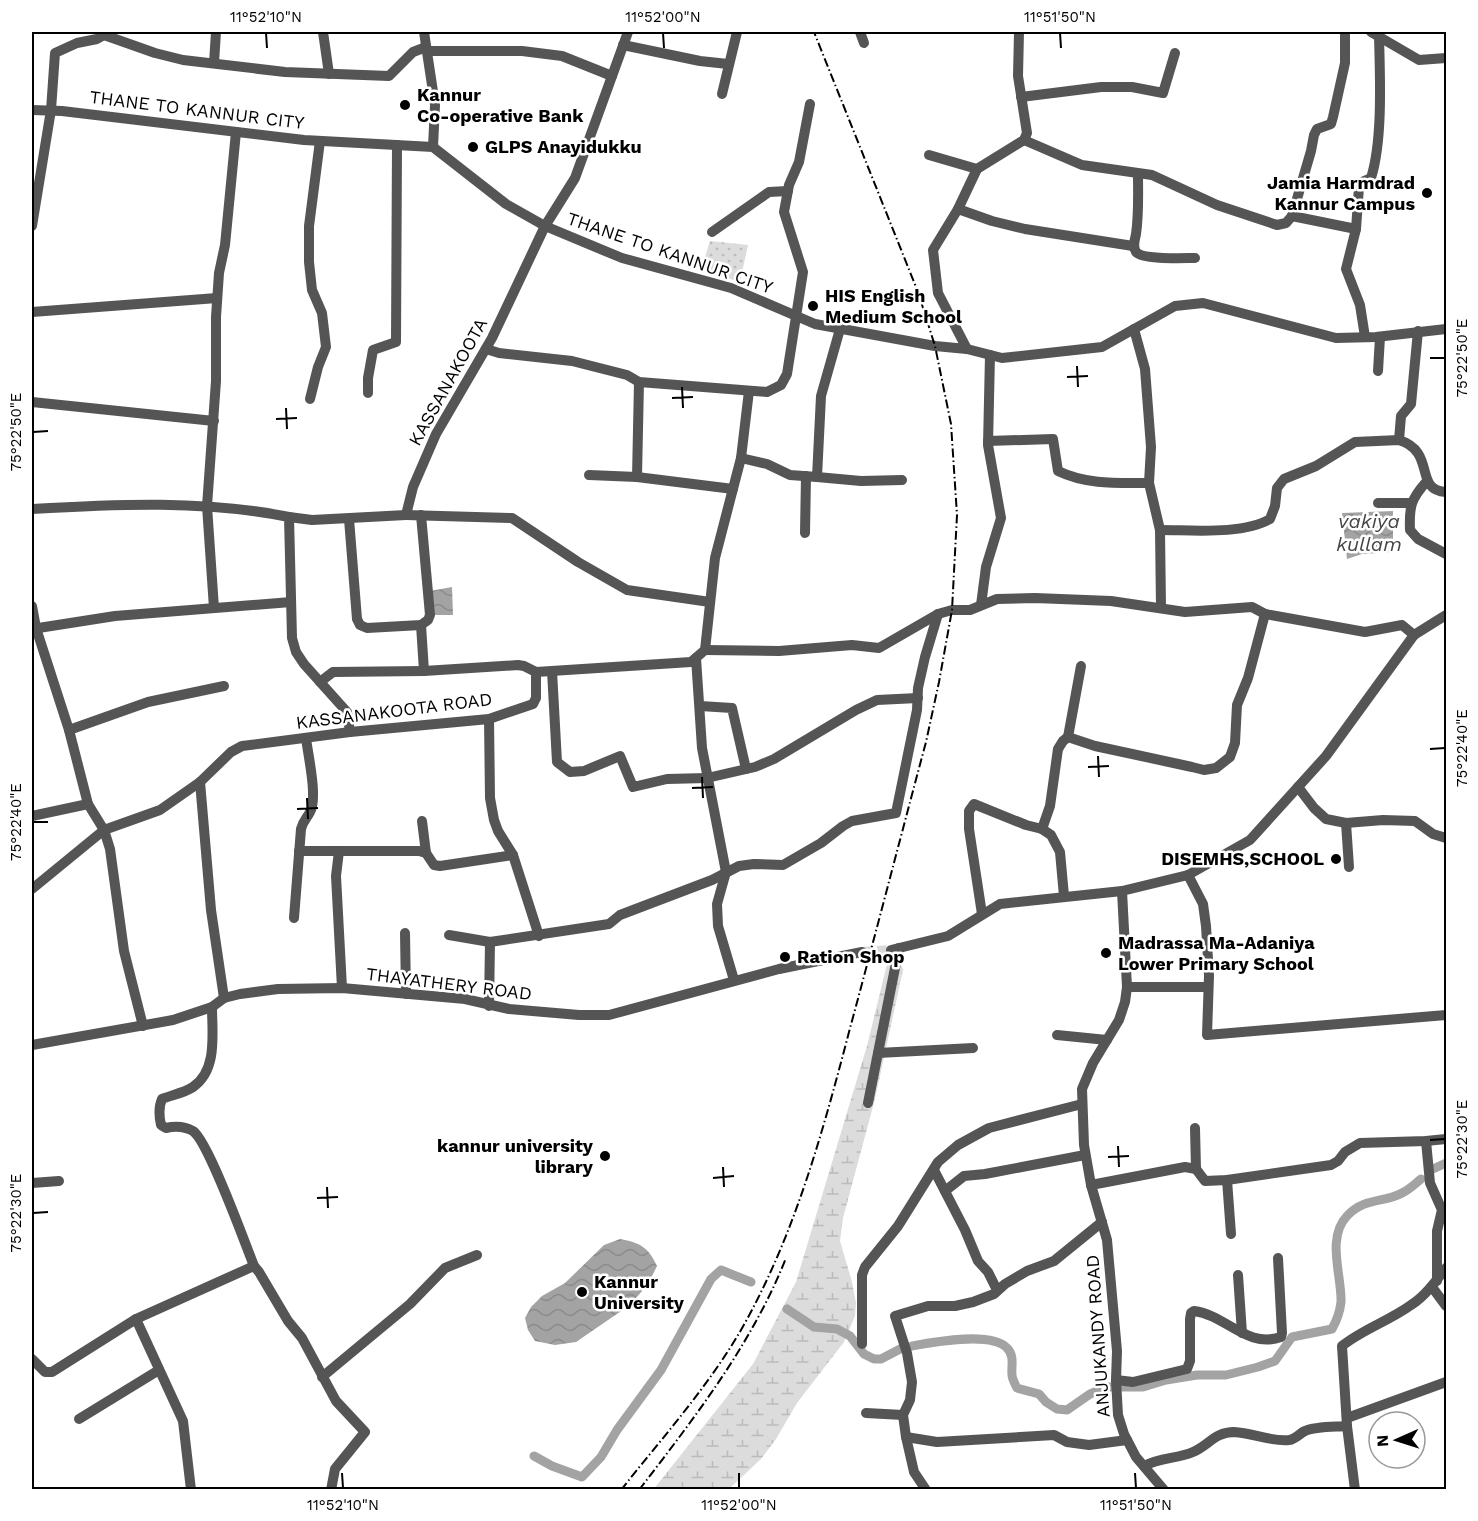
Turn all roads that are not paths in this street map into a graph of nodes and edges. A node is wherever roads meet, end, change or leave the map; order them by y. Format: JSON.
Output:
{"nodes":[{"id":1,"x":216,"y":32,"type":"edge"},
{"id":2,"x":323,"y":32,"type":"edge"},
{"id":3,"x":424,"y":32,"type":"edge"},
{"id":4,"x":628,"y":32,"type":"edge"},
{"id":5,"x":737,"y":32,"type":"edge"},
{"id":6,"x":860,"y":32,"type":"edge"},
{"id":7,"x":1019,"y":32,"type":"edge"},
{"id":8,"x":1345,"y":32,"type":"edge"},
{"id":9,"x":105,"y":33,"type":"edge"},
{"id":10,"x":1375,"y":34,"type":"edge"},
{"id":11,"x":864,"y":43,"type":"dead end"},
{"id":12,"x":623,"y":45,"type":"junction"},
{"id":13,"x":427,"y":50,"type":"junction"},
{"id":14,"x":1175,"y":53,"type":"dead end"},
{"id":15,"x":1446,"y":58,"type":"edge"},
{"id":16,"x":214,"y":63,"type":"junction"},
{"id":17,"x":728,"y":64,"type":"junction"},
{"id":18,"x":329,"y":74,"type":"junction"},
{"id":19,"x":612,"y":76,"type":"junction"},
{"id":20,"x":722,"y":94,"type":"dead end"},
{"id":21,"x":1021,"y":97,"type":"junction"},
{"id":22,"x":810,"y":105,"type":"dead end"},
{"id":23,"x":32,"y":110,"type":"edge"},
{"id":24,"x":51,"y":110,"type":"junction"},
{"id":25,"x":236,"y":132,"type":"junction"},
{"id":26,"x":1024,"y":140,"type":"junction"},
{"id":27,"x":320,"y":141,"type":"junction"},
{"id":28,"x":397,"y":145,"type":"junction"},
{"id":29,"x":433,"y":147,"type":"junction"},
{"id":30,"x":929,"y":154,"type":"dead end"},
{"id":31,"x":978,"y":169,"type":"junction"},
{"id":32,"x":1138,"y":174,"type":"junction"},
{"id":33,"x":788,"y":191,"type":"junction"},
{"id":34,"x":33,"y":208,"type":"edge"},
{"id":35,"x":958,"y":209,"type":"junction"},
{"id":36,"x":1292,"y":216,"type":"junction"},
{"id":37,"x":32,"y":226,"type":"edge"},
{"id":38,"x":545,"y":226,"type":"junction"},
{"id":39,"x":1356,"y":229,"type":"junction"},
{"id":40,"x":712,"y":232,"type":"dead end"},
{"id":41,"x":1133,"y":246,"type":"junction"},
{"id":42,"x":1195,"y":258,"type":"dead end"},
{"id":43,"x":217,"y":298,"type":"junction"},
{"id":44,"x":32,"y":312,"type":"edge"},
{"id":45,"x":796,"y":316,"type":"junction"},
{"id":46,"x":840,"y":328,"type":"junction"},
{"id":47,"x":1134,"y":329,"type":"junction"},
{"id":48,"x":1446,"y":329,"type":"edge"},
{"id":49,"x":1418,"y":332,"type":"junction"},
{"id":50,"x":1365,"y":337,"type":"junction"},
{"id":51,"x":1380,"y":337,"type":"junction"},
{"id":52,"x":486,"y":349,"type":"junction"},
{"id":53,"x":967,"y":349,"type":"junction"},
{"id":54,"x":990,"y":355,"type":"junction"},
{"id":55,"x":1378,"y":371,"type":"dead end"},
{"id":56,"x":639,"y":382,"type":"junction"},
{"id":57,"x":749,"y":391,"type":"junction"},
{"id":58,"x":368,"y":393,"type":"dead end"},
{"id":59,"x":310,"y":399,"type":"dead end"},
{"id":60,"x":32,"y":402,"type":"edge"},
{"id":61,"x":214,"y":421,"type":"junction"},
{"id":62,"x":1399,"y":440,"type":"junction"},
{"id":63,"x":988,"y":441,"type":"junction"},
{"id":64,"x":741,"y":458,"type":"junction"},
{"id":65,"x":589,"y":475,"type":"dead end"},
{"id":66,"x":806,"y":476,"type":"junction"},
{"id":67,"x":637,"y":477,"type":"junction"},
{"id":68,"x":817,"y":477,"type":"junction"},
{"id":69,"x":902,"y":480,"type":"dead end"},
{"id":70,"x":1427,"y":481,"type":"junction"},
{"id":71,"x":1149,"y":483,"type":"junction"},
{"id":72,"x":734,"y":489,"type":"junction"},
{"id":73,"x":1446,"y":492,"type":"edge"},
{"id":74,"x":1378,"y":503,"type":"dead end"},
{"id":75,"x":1412,"y":503,"type":"junction"},
{"id":76,"x":207,"y":506,"type":"junction"},
{"id":77,"x":32,"y":509,"type":"edge"},
{"id":78,"x":406,"y":515,"type":"junction"},
{"id":79,"x":421,"y":515,"type":"junction"},
{"id":80,"x":289,"y":517,"type":"junction"},
{"id":81,"x":349,"y":519,"type":"junction"},
{"id":82,"x":1160,"y":530,"type":"junction"},
{"id":83,"x":805,"y":533,"type":"dead end"},
{"id":84,"x":1446,"y":554,"type":"edge"},
{"id":85,"x":291,"y":602,"type":"junction"},
{"id":86,"x":710,"y":602,"type":"junction"},
{"id":87,"x":981,"y":605,"type":"junction"},
{"id":88,"x":32,"y":606,"type":"edge"},
{"id":89,"x":214,"y":608,"type":"junction"},
{"id":90,"x":1161,"y":608,"type":"junction"},
{"id":91,"x":938,"y":614,"type":"junction"},
{"id":92,"x":1265,"y":614,"type":"junction"},
{"id":93,"x":1446,"y":615,"type":"edge"},
{"id":94,"x":421,"y":625,"type":"junction"},
{"id":95,"x":34,"y":629,"type":"edge"},
{"id":96,"x":1414,"y":634,"type":"junction"},
{"id":97,"x":705,"y":650,"type":"junction"},
{"id":98,"x":696,"y":658,"type":"junction"},
{"id":99,"x":1081,"y":666,"type":"dead end"},
{"id":100,"x":552,"y":670,"type":"junction"},
{"id":101,"x":424,"y":671,"type":"junction"},
{"id":102,"x":536,"y":672,"type":"junction"},
{"id":103,"x":320,"y":682,"type":"junction"},
{"id":104,"x":224,"y":686,"type":"dead end"},
{"id":105,"x":918,"y":698,"type":"junction"},
{"id":106,"x":700,"y":706,"type":"junction"},
{"id":107,"x":489,"y":719,"type":"junction"},
{"id":108,"x":69,"y":730,"type":"junction"},
{"id":109,"x":350,"y":732,"type":"junction"},
{"id":110,"x":1068,"y":737,"type":"junction"},
{"id":111,"x":306,"y":738,"type":"junction"},
{"id":112,"x":746,"y":769,"type":"junction"},
{"id":113,"x":707,"y":778,"type":"junction"},
{"id":114,"x":200,"y":782,"type":"junction"},
{"id":115,"x":1298,"y":787,"type":"junction"},
{"id":116,"x":88,"y":804,"type":"junction"},
{"id":117,"x":32,"y":816,"type":"edge"},
{"id":118,"x":422,"y":821,"type":"dead end"},
{"id":119,"x":1347,"y":823,"type":"junction"},
{"id":120,"x":1042,"y":829,"type":"junction"},
{"id":121,"x":104,"y":830,"type":"junction"},
{"id":122,"x":1446,"y":838,"type":"edge"},
{"id":123,"x":299,"y":851,"type":"junction"},
{"id":124,"x":339,"y":851,"type":"junction"},
{"id":125,"x":426,"y":853,"type":"junction"},
{"id":126,"x":513,"y":855,"type":"junction"},
{"id":127,"x":1349,"y":867,"type":"dead end"},
{"id":128,"x":726,"y":872,"type":"junction"},
{"id":129,"x":1188,"y":875,"type":"junction"},
{"id":130,"x":32,"y":889,"type":"edge"},
{"id":131,"x":1122,"y":891,"type":"junction"},
{"id":132,"x":1064,"y":896,"type":"junction"},
{"id":133,"x":982,"y":914,"type":"junction"},
{"id":134,"x":294,"y":918,"type":"dead end"},
{"id":135,"x":405,"y":933,"type":"dead end"},
{"id":136,"x":449,"y":935,"type":"dead end"},
{"id":137,"x":538,"y":936,"type":"junction"},
{"id":138,"x":490,"y":942,"type":"junction"},
{"id":139,"x":862,"y":952,"type":"tunnel mouth"},
{"id":140,"x":734,"y":980,"type":"junction"},
{"id":141,"x":1127,"y":987,"type":"junction"},
{"id":142,"x":1208,"y":987,"type":"junction"},
{"id":143,"x":342,"y":988,"type":"junction"},
{"id":144,"x":406,"y":994,"type":"junction"},
{"id":145,"x":224,"y":998,"type":"junction"},
{"id":146,"x":489,"y":1006,"type":"junction"},
{"id":147,"x":212,"y":1007,"type":"junction"},
{"id":148,"x":1446,"y":1016,"type":"edge"},
{"id":149,"x":143,"y":1026,"type":"junction"},
{"id":150,"x":1057,"y":1035,"type":"dead end"},
{"id":151,"x":1107,"y":1040,"type":"junction"},
{"id":152,"x":32,"y":1045,"type":"edge"},
{"id":153,"x":973,"y":1048,"type":"dead end"},
{"id":154,"x":878,"y":1053,"type":"junction"},
{"id":155,"x":868,"y":1103,"type":"dead end"},
{"id":156,"x":1082,"y":1104,"type":"junction"},
{"id":157,"x":1195,"y":1128,"type":"dead end"},
{"id":158,"x":1446,"y":1139,"type":"edge"},
{"id":159,"x":1426,"y":1141,"type":"junction"},
{"id":160,"x":1085,"y":1155,"type":"junction"},
{"id":161,"x":1196,"y":1169,"type":"junction"},
{"id":162,"x":934,"y":1170,"type":"junction"},
{"id":163,"x":1227,"y":1180,"type":"junction"},
{"id":164,"x":59,"y":1181,"type":"dead end"},
{"id":165,"x":32,"y":1183,"type":"edge"},
{"id":166,"x":1091,"y":1185,"type":"junction"},
{"id":167,"x":945,"y":1191,"type":"junction"},
{"id":168,"x":1102,"y":1222,"type":"junction"},
{"id":169,"x":1231,"y":1234,"type":"dead end"},
{"id":170,"x":477,"y":1256,"type":"dead end"},
{"id":171,"x":1278,"y":1258,"type":"dead end"},
{"id":172,"x":254,"y":1266,"type":"junction"},
{"id":173,"x":1446,"y":1268,"type":"edge"},
{"id":174,"x":1238,"y":1275,"type":"dead end"},
{"id":175,"x":1434,"y":1284,"type":"junction"},
{"id":176,"x":997,"y":1290,"type":"junction"},
{"id":177,"x":1446,"y":1306,"type":"edge"},
{"id":178,"x":136,"y":1319,"type":"junction"},
{"id":179,"x":1242,"y":1333,"type":"junction"},
{"id":180,"x":862,"y":1344,"type":"dead end"},
{"id":181,"x":32,"y":1359,"type":"edge"},
{"id":182,"x":159,"y":1370,"type":"junction"},
{"id":183,"x":322,"y":1377,"type":"junction"},
{"id":184,"x":1116,"y":1380,"type":"junction"},
{"id":185,"x":1446,"y":1382,"type":"edge"},
{"id":186,"x":866,"y":1413,"type":"dead end"},
{"id":187,"x":903,"y":1415,"type":"junction"},
{"id":188,"x":79,"y":1419,"type":"dead end"},
{"id":189,"x":1347,"y":1422,"type":"junction"},
{"id":190,"x":906,"y":1437,"type":"junction"},
{"id":191,"x":1127,"y":1440,"type":"junction"},
{"id":192,"x":1144,"y":1466,"type":"junction"},
{"id":193,"x":191,"y":1490,"type":"edge"},
{"id":194,"x":331,"y":1490,"type":"edge"},
{"id":195,"x":926,"y":1490,"type":"edge"},
{"id":196,"x":1164,"y":1490,"type":"edge"},
{"id":197,"x":1355,"y":1490,"type":"edge"}],
"edges":[{"from":1,"to":16,"type":"street"},
{"from":2,"to":18,"type":"street"},
{"from":3,"to":13,"type":"street"},
{"from":4,"to":12,"type":"street","name":"KASSANAKOOTA"},
{"from":5,"to":17,"type":"street"},
{"from":6,"to":11,"type":"street"},
{"from":7,"to":21,"type":"street"},
{"from":8,"to":36,"type":"street"},
{"from":9,"to":16,"type":"street"},
{"from":9,"to":24,"type":"street"},
{"from":10,"to":15,"type":"street"},
{"from":10,"to":39,"type":"street"},
{"from":12,"to":17,"type":"street"},
{"from":12,"to":19,"type":"street","name":"KASSANAKOOTA"},
{"from":13,"to":18,"type":"street"},
{"from":13,"to":19,"type":"street"},
{"from":13,"to":29,"type":"street"},
{"from":14,"to":21,"type":"street"},
{"from":16,"to":18,"type":"street"},
{"from":17,"to":20,"type":"street"},
{"from":19,"to":38,"type":"street","name":"KASSANAKOOTA"},
{"from":21,"to":26,"type":"street"},
{"from":22,"to":33,"type":"street"},
{"from":23,"to":24,"type":"street","name":"THANE TO KANNUR CITY"},
{"from":24,"to":25,"type":"street","name":"THANE TO KANNUR CITY"},
{"from":24,"to":34,"type":"street"},
{"from":25,"to":27,"type":"street","name":"THANE TO KANNUR CITY"},
{"from":25,"to":43,"type":"street"},
{"from":26,"to":31,"type":"street"},
{"from":26,"to":32,"type":"street"},
{"from":27,"to":28,"type":"street","name":"THANE TO KANNUR CITY"},
{"from":27,"to":59,"type":"street"},
{"from":28,"to":29,"type":"street","name":"THANE TO KANNUR CITY"},
{"from":28,"to":58,"type":"street"},
{"from":29,"to":38,"type":"street","name":"THANE TO KANNUR CITY"},
{"from":30,"to":31,"type":"street"},
{"from":31,"to":35,"type":"street"},
{"from":32,"to":36,"type":"street"},
{"from":32,"to":41,"type":"street"},
{"from":33,"to":40,"type":"street"},
{"from":33,"to":45,"type":"street"},
{"from":34,"to":37,"type":"street"},
{"from":35,"to":41,"type":"street"},
{"from":35,"to":53,"type":"street"},
{"from":36,"to":39,"type":"street"},
{"from":38,"to":45,"type":"street","name":"THANE TO KANNUR CITY"},
{"from":38,"to":52,"type":"street","name":"KASSANAKOOTA"},
{"from":39,"to":50,"type":"street"},
{"from":41,"to":42,"type":"street"},
{"from":43,"to":44,"type":"street"},
{"from":43,"to":61,"type":"street"},
{"from":45,"to":46,"type":"street","name":"THANE TO KANNUR CITY"},
{"from":45,"to":57,"type":"street"},
{"from":46,"to":53,"type":"street","name":"THANE TO KANNUR CITY"},
{"from":46,"to":68,"type":"street"},
{"from":47,"to":50,"type":"street","name":"THANE TO KANNUR CITY"},
{"from":47,"to":54,"type":"street","name":"THANE TO KANNUR CITY"},
{"from":47,"to":71,"type":"street"},
{"from":48,"to":49,"type":"street","name":"THANE TO KANNUR CITY"},
{"from":49,"to":51,"type":"street","name":"THANE TO KANNUR CITY"},
{"from":49,"to":62,"type":"street"},
{"from":50,"to":51,"type":"street","name":"THANE TO KANNUR CITY"},
{"from":51,"to":55,"type":"street"},
{"from":52,"to":56,"type":"street"},
{"from":52,"to":78,"type":"street","name":"KASSANAKOOTA"},
{"from":53,"to":54,"type":"street","name":"THANE TO KANNUR CITY"},
{"from":54,"to":63,"type":"street"},
{"from":56,"to":57,"type":"street"},
{"from":56,"to":67,"type":"street"},
{"from":57,"to":64,"type":"street"},
{"from":60,"to":61,"type":"street"},
{"from":61,"to":76,"type":"street"},
{"from":62,"to":70,"type":"street"},
{"from":62,"to":82,"type":"street"},
{"from":63,"to":71,"type":"street"},
{"from":63,"to":87,"type":"street"},
{"from":64,"to":66,"type":"street"},
{"from":64,"to":72,"type":"street"},
{"from":65,"to":67,"type":"street"},
{"from":66,"to":68,"type":"street"},
{"from":66,"to":83,"type":"street"},
{"from":67,"to":72,"type":"street"},
{"from":68,"to":69,"type":"street"},
{"from":70,"to":73,"type":"street"},
{"from":70,"to":75,"type":"street"},
{"from":71,"to":82,"type":"street"},
{"from":72,"to":86,"type":"street"},
{"from":74,"to":75,"type":"street"},
{"from":75,"to":84,"type":"street"},
{"from":76,"to":77,"type":"street"},
{"from":76,"to":80,"type":"street"},
{"from":76,"to":89,"type":"street"},
{"from":78,"to":79,"type":"street"},
{"from":78,"to":81,"type":"street"},
{"from":79,"to":86,"type":"street"},
{"from":79,"to":94,"type":"street"},
{"from":80,"to":81,"type":"street"},
{"from":80,"to":85,"type":"street"},
{"from":81,"to":94,"type":"street"},
{"from":82,"to":90,"type":"street"},
{"from":85,"to":89,"type":"street"},
{"from":85,"to":103,"type":"street"},
{"from":86,"to":97,"type":"street"},
{"from":87,"to":90,"type":"street"},
{"from":87,"to":91,"type":"street"},
{"from":88,"to":95,"type":"street"},
{"from":89,"to":95,"type":"street"},
{"from":90,"to":92,"type":"street"},
{"from":91,"to":97,"type":"street"},
{"from":91,"to":105,"type":"street"},
{"from":92,"to":96,"type":"street"},
{"from":92,"to":110,"type":"street"},
{"from":93,"to":96,"type":"street"},
{"from":94,"to":101,"type":"street"},
{"from":95,"to":108,"type":"street"},
{"from":96,"to":115,"type":"street"},
{"from":97,"to":98,"type":"street"},
{"from":98,"to":100,"type":"street"},
{"from":98,"to":106,"type":"street"},
{"from":99,"to":110,"type":"street"},
{"from":100,"to":102,"type":"street"},
{"from":100,"to":113,"type":"street"},
{"from":101,"to":102,"type":"street"},
{"from":101,"to":103,"type":"street"},
{"from":102,"to":107,"type":"street","name":"KASSANAKOOTA ROAD"},
{"from":103,"to":109,"type":"street"},
{"from":104,"to":108,"type":"street"},
{"from":105,"to":112,"type":"street"},
{"from":105,"to":128,"type":"street"},
{"from":106,"to":112,"type":"street"},
{"from":106,"to":113,"type":"street"},
{"from":107,"to":109,"type":"street","name":"KASSANAKOOTA ROAD"},
{"from":107,"to":126,"type":"street"},
{"from":108,"to":116,"type":"street"},
{"from":109,"to":111,"type":"street","name":"KASSANAKOOTA ROAD"},
{"from":110,"to":120,"type":"street"},
{"from":111,"to":114,"type":"street","name":"KASSANAKOOTA ROAD"},
{"from":111,"to":123,"type":"street"},
{"from":112,"to":113,"type":"street"},
{"from":113,"to":128,"type":"street"},
{"from":114,"to":121,"type":"street","name":"KASSANAKOOTA ROAD"},
{"from":114,"to":145,"type":"street"},
{"from":115,"to":119,"type":"street"},
{"from":115,"to":129,"type":"street"},
{"from":116,"to":117,"type":"street"},
{"from":116,"to":121,"type":"street"},
{"from":118,"to":125,"type":"street"},
{"from":119,"to":122,"type":"street"},
{"from":119,"to":127,"type":"street"},
{"from":120,"to":132,"type":"street"},
{"from":120,"to":133,"type":"street"},
{"from":121,"to":130,"type":"street","name":"KASSANAKOOTA ROAD"},
{"from":121,"to":149,"type":"street"},
{"from":123,"to":124,"type":"street"},
{"from":123,"to":134,"type":"street"},
{"from":124,"to":125,"type":"street"},
{"from":124,"to":143,"type":"street"},
{"from":125,"to":126,"type":"street"},
{"from":126,"to":137,"type":"street"},
{"from":128,"to":137,"type":"street"},
{"from":128,"to":140,"type":"street"},
{"from":129,"to":131,"type":"street"},
{"from":129,"to":142,"type":"street"},
{"from":131,"to":132,"type":"street"},
{"from":131,"to":141,"type":"street","name":"ANJUKANDY ROAD"},
{"from":132,"to":133,"type":"street"},
{"from":133,"to":154,"type":"street"},
{"from":135,"to":144,"type":"street"},
{"from":136,"to":138,"type":"street"},
{"from":137,"to":138,"type":"street"},
{"from":138,"to":146,"type":"street"},
{"from":139,"to":140,"type":"street","name":"THAYATHERY ROAD"},
{"from":140,"to":146,"type":"street","name":"THAYATHERY ROAD"},
{"from":141,"to":142,"type":"street"},
{"from":141,"to":151,"type":"street","name":"ANJUKANDY ROAD"},
{"from":142,"to":148,"type":"street"},
{"from":143,"to":144,"type":"street","name":"THAYATHERY ROAD"},
{"from":143,"to":145,"type":"street","name":"THAYATHERY ROAD"},
{"from":144,"to":146,"type":"street","name":"THAYATHERY ROAD"},
{"from":145,"to":147,"type":"street","name":"THAYATHERY ROAD"},
{"from":147,"to":149,"type":"street","name":"THAYATHERY ROAD"},
{"from":147,"to":172,"type":"street"},
{"from":149,"to":152,"type":"street","name":"THAYATHERY ROAD"},
{"from":150,"to":151,"type":"street"},
{"from":151,"to":156,"type":"street","name":"ANJUKANDY ROAD"},
{"from":153,"to":154,"type":"street"},
{"from":154,"to":155,"type":"street"},
{"from":156,"to":160,"type":"street","name":"ANJUKANDY ROAD"},
{"from":156,"to":162,"type":"street"},
{"from":157,"to":161,"type":"street"},
{"from":158,"to":159,"type":"street"},
{"from":159,"to":163,"type":"street"},
{"from":159,"to":175,"type":"street"},
{"from":160,"to":166,"type":"street","name":"ANJUKANDY ROAD"},
{"from":160,"to":167,"type":"street"},
{"from":161,"to":163,"type":"street"},
{"from":161,"to":166,"type":"street"},
{"from":162,"to":167,"type":"street"},
{"from":162,"to":180,"type":"street"},
{"from":163,"to":169,"type":"street"},
{"from":164,"to":165,"type":"street"},
{"from":166,"to":168,"type":"street","name":"ANJUKANDY ROAD"},
{"from":167,"to":176,"type":"street"},
{"from":168,"to":176,"type":"street"},
{"from":168,"to":184,"type":"street","name":"ANJUKANDY ROAD"},
{"from":170,"to":183,"type":"street"},
{"from":171,"to":179,"type":"street"},
{"from":172,"to":178,"type":"street"},
{"from":172,"to":183,"type":"street"},
{"from":173,"to":175,"type":"street"},
{"from":174,"to":179,"type":"street"},
{"from":175,"to":177,"type":"street"},
{"from":175,"to":189,"type":"street"},
{"from":176,"to":187,"type":"street"},
{"from":178,"to":181,"type":"street"},
{"from":178,"to":182,"type":"street"},
{"from":179,"to":184,"type":"street"},
{"from":182,"to":188,"type":"street"},
{"from":182,"to":193,"type":"street"},
{"from":183,"to":194,"type":"street"},
{"from":184,"to":191,"type":"street","name":"ANJUKANDY ROAD"},
{"from":185,"to":189,"type":"street"},
{"from":186,"to":187,"type":"street"},
{"from":187,"to":190,"type":"street"},
{"from":189,"to":192,"type":"street"},
{"from":189,"to":197,"type":"street"},
{"from":190,"to":191,"type":"street"},
{"from":190,"to":195,"type":"street"},
{"from":191,"to":192,"type":"street","name":"ANJUKANDY ROAD"},
{"from":192,"to":196,"type":"street","name":"ANJUKANDY ROAD"}]}
